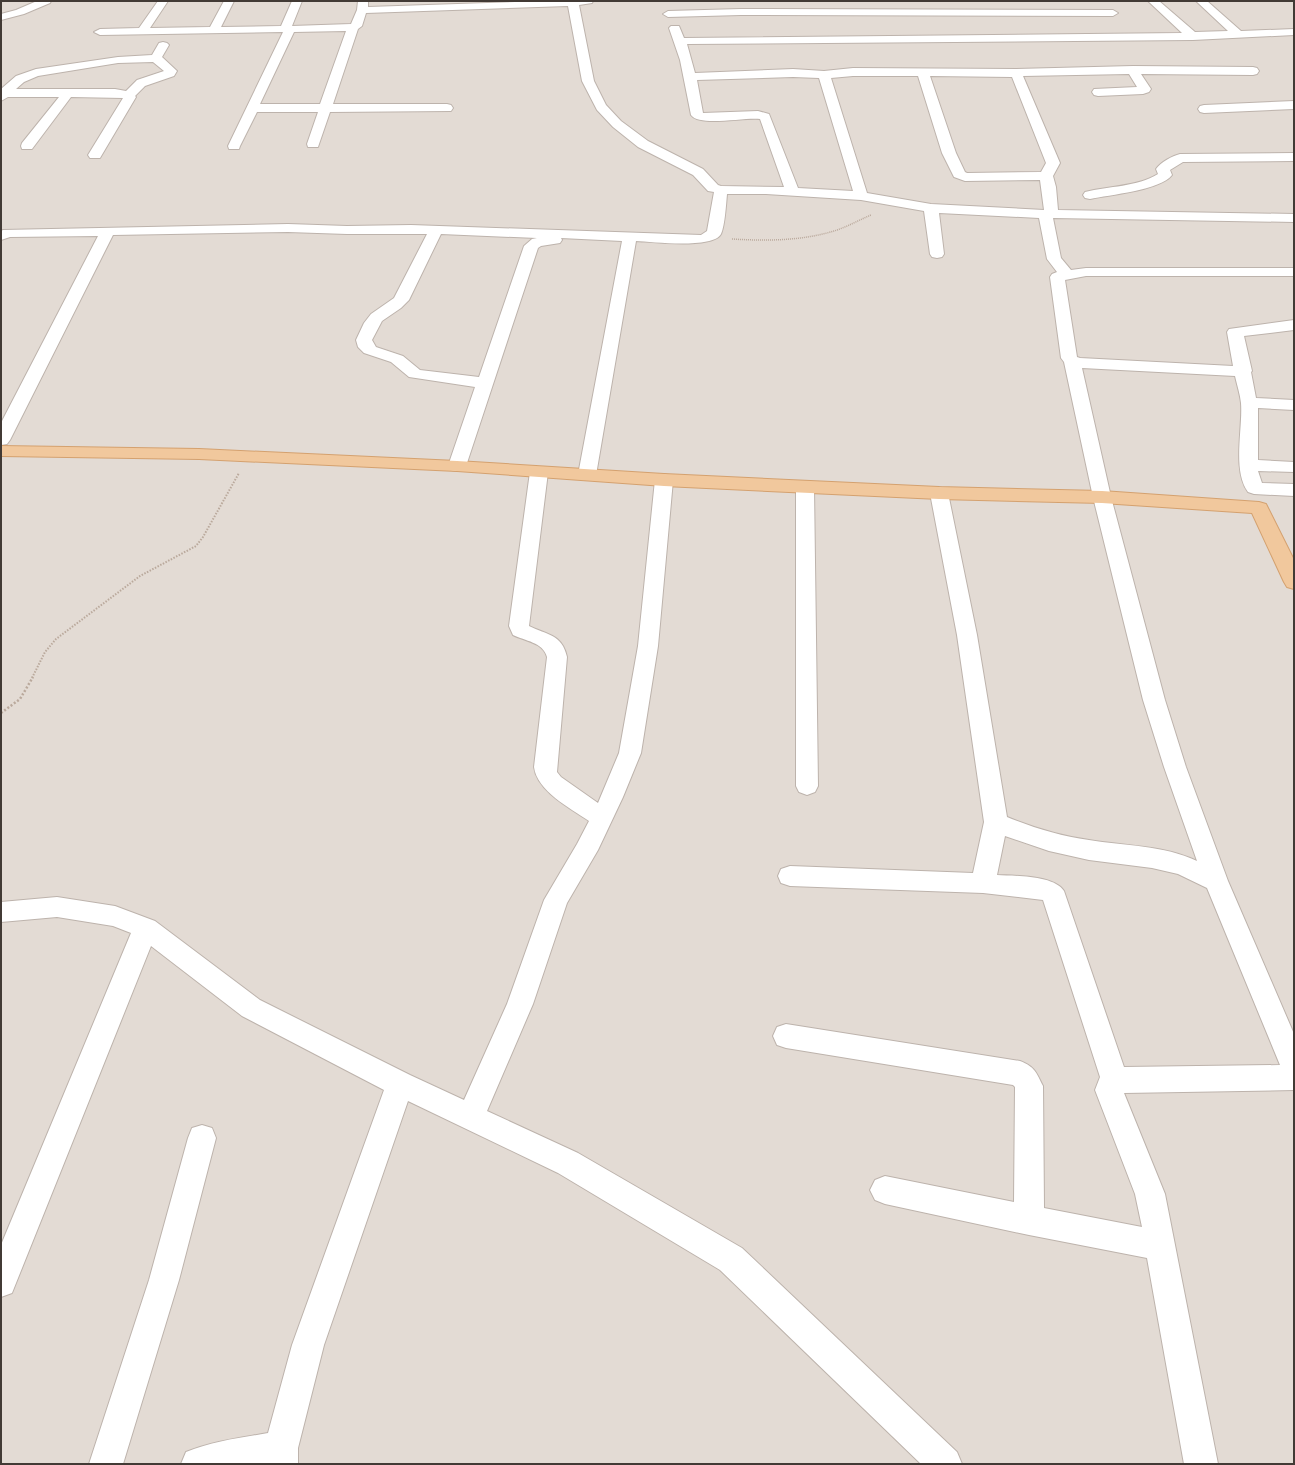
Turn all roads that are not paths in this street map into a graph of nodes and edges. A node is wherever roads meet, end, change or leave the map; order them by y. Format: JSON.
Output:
{"nodes":[{"id":1,"x":46,"y":1,"type":"edge"},
{"id":2,"x":163,"y":1,"type":"edge"},
{"id":3,"x":229,"y":1,"type":"edge"},
{"id":4,"x":297,"y":1,"type":"edge"},
{"id":5,"x":588,"y":1,"type":"edge"},
{"id":6,"x":1153,"y":1,"type":"edge"},
{"id":7,"x":1201,"y":1,"type":"edge"},
{"id":8,"x":522,"y":3,"type":"edge"},
{"id":9,"x":573,"y":3,"type":"junction"},
{"id":10,"x":437,"y":4,"type":"edge"},
{"id":11,"x":363,"y":5,"type":"edge"},
{"id":12,"x":929,"y":13,"type":"junction"},
{"id":13,"x":1075,"y":13,"type":"junction"},
{"id":14,"x":1113,"y":13,"type":"dead end"},
{"id":15,"x":1,"y":16,"type":"edge"},
{"id":16,"x":353,"y":27,"type":"junction"},
{"id":17,"x":288,"y":29,"type":"junction"},
{"id":18,"x":214,"y":30,"type":"junction"},
{"id":19,"x":171,"y":31,"type":"junction"},
{"id":20,"x":100,"y":32,"type":"dead end"},
{"id":21,"x":142,"y":32,"type":"junction"},
{"id":22,"x":1294,"y":32,"type":"edge"},
{"id":23,"x":1239,"y":34,"type":"junction"},
{"id":24,"x":1193,"y":36,"type":"junction"},
{"id":25,"x":1087,"y":38,"type":"junction"},
{"id":26,"x":941,"y":39,"type":"junction"},
{"id":27,"x":681,"y":41,"type":"junction"},
{"id":28,"x":836,"y":41,"type":"junction"},
{"id":29,"x":156,"y":58,"type":"junction"},
{"id":30,"x":1133,"y":70,"type":"junction"},
{"id":31,"x":1254,"y":71,"type":"dead end"},
{"id":32,"x":853,"y":72,"type":"junction"},
{"id":33,"x":923,"y":73,"type":"junction"},
{"id":34,"x":1016,"y":73,"type":"junction"},
{"id":35,"x":824,"y":74,"type":"junction"},
{"id":36,"x":691,"y":77,"type":"junction"},
{"id":37,"x":1098,"y":92,"type":"dead end"},
{"id":38,"x":2,"y":94,"type":"edge"},
{"id":39,"x":67,"y":94,"type":"junction"},
{"id":40,"x":128,"y":95,"type":"junction"},
{"id":41,"x":1294,"y":106,"type":"edge"},
{"id":42,"x":252,"y":108,"type":"junction"},
{"id":43,"x":325,"y":108,"type":"junction"},
{"id":44,"x":447,"y":108,"type":"dead end"},
{"id":45,"x":1204,"y":109,"type":"dead end"},
{"id":46,"x":313,"y":144,"type":"dead end"},
{"id":47,"x":27,"y":146,"type":"dead end"},
{"id":48,"x":234,"y":146,"type":"dead end"},
{"id":49,"x":95,"y":154,"type":"dead end"},
{"id":50,"x":1294,"y":156,"type":"edge"},
{"id":51,"x":1046,"y":176,"type":"junction"},
{"id":52,"x":721,"y":190,"type":"junction"},
{"id":53,"x":792,"y":191,"type":"junction"},
{"id":54,"x":1090,"y":195,"type":"dead end"},
{"id":55,"x":861,"y":196,"type":"junction"},
{"id":56,"x":931,"y":208,"type":"junction"},
{"id":57,"x":1048,"y":214,"type":"junction"},
{"id":58,"x":1294,"y":218,"type":"edge"},
{"id":59,"x":436,"y":230,"type":"junction"},
{"id":60,"x":3,"y":231,"type":"edge"},
{"id":61,"x":108,"y":231,"type":"junction"},
{"id":62,"x":562,"y":235,"type":"junction"},
{"id":63,"x":630,"y":237,"type":"junction"},
{"id":64,"x":937,"y":254,"type":"dead end"},
{"id":65,"x":1294,"y":272,"type":"edge"},
{"id":66,"x":1067,"y":275,"type":"junction"},
{"id":67,"x":1294,"y":325,"type":"edge"},
{"id":68,"x":1072,"y":361,"type":"junction"},
{"id":69,"x":1244,"y":371,"type":"junction"},
{"id":70,"x":485,"y":383,"type":"junction"},
{"id":71,"x":1249,"y":403,"type":"junction"},
{"id":72,"x":1294,"y":405,"type":"edge"},
{"id":73,"x":1,"y":440,"type":"edge"},
{"id":74,"x":1,"y":451,"type":"edge"},
{"id":75,"x":1250,"y":465,"type":"junction"},
{"id":76,"x":457,"y":466,"type":"junction"},
{"id":77,"x":1294,"y":467,"type":"edge"},
{"id":78,"x":539,"y":472,"type":"junction"},
{"id":79,"x":587,"y":475,"type":"junction"},
{"id":80,"x":664,"y":480,"type":"junction"},
{"id":81,"x":805,"y":487,"type":"junction"},
{"id":82,"x":1254,"y":488,"type":"junction"},
{"id":83,"x":1294,"y":490,"type":"edge"},
{"id":84,"x":939,"y":493,"type":"junction"},
{"id":85,"x":1102,"y":497,"type":"junction"},
{"id":86,"x":1259,"y":508,"type":"junction"},
{"id":87,"x":1294,"y":582,"type":"edge"},
{"id":88,"x":807,"y":786,"type":"dead end"},
{"id":89,"x":602,"y":818,"type":"junction"},
{"id":90,"x":996,"y":822,"type":"junction"},
{"id":91,"x":790,"y":876,"type":"dead end"},
{"id":92,"x":1216,"y":881,"type":"junction"},
{"id":93,"x":983,"y":884,"type":"junction"},
{"id":94,"x":1,"y":912,"type":"edge"},
{"id":95,"x":146,"y":928,"type":"junction"},
{"id":96,"x":786,"y":1036,"type":"dead end"},
{"id":97,"x":1294,"y":1065,"type":"edge"},
{"id":98,"x":1294,"y":1077,"type":"edge"},
{"id":99,"x":1115,"y":1082,"type":"junction"},
{"id":100,"x":400,"y":1084,"type":"junction"},
{"id":101,"x":470,"y":1117,"type":"junction"},
{"id":102,"x":202,"y":1138,"type":"dead end"},
{"id":103,"x":885,"y":1190,"type":"dead end"},
{"id":104,"x":1029,"y":1220,"type":"junction"},
{"id":105,"x":1160,"y":1245,"type":"junction"},
{"id":106,"x":1,"y":1282,"type":"edge"},
{"id":107,"x":281,"y":1456,"type":"edge"},
{"id":108,"x":106,"y":1464,"type":"edge"},
{"id":109,"x":198,"y":1464,"type":"edge"},
{"id":110,"x":944,"y":1464,"type":"edge"},
{"id":111,"x":1201,"y":1464,"type":"edge"}],
"edges":[{"from":1,"to":15,"type":"street"},
{"from":2,"to":21,"type":"street"},
{"from":3,"to":18,"type":"street"},
{"from":4,"to":17,"type":"street"},
{"from":5,"to":9,"type":"street"},
{"from":6,"to":24,"type":"street"},
{"from":7,"to":23,"type":"street"},
{"from":8,"to":9,"type":"street"},
{"from":8,"to":10,"type":"street"},
{"from":9,"to":52,"type":"street"},
{"from":10,"to":11,"type":"street"},
{"from":11,"to":16,"type":"street"},
{"from":12,"to":13,"type":"street"},
{"from":12,"to":26,"type":"street"},
{"from":12,"to":27,"type":"street"},
{"from":13,"to":14,"type":"street"},
{"from":13,"to":25,"type":"street"},
{"from":16,"to":17,"type":"street"},
{"from":16,"to":43,"type":"street"},
{"from":17,"to":18,"type":"street"},
{"from":17,"to":42,"type":"street"},
{"from":18,"to":19,"type":"street"},
{"from":19,"to":21,"type":"street"},
{"from":19,"to":29,"type":"street"},
{"from":20,"to":21,"type":"street"},
{"from":22,"to":23,"type":"street"},
{"from":23,"to":24,"type":"street"},
{"from":24,"to":25,"type":"street"},
{"from":25,"to":26,"type":"street"},
{"from":26,"to":28,"type":"street"},
{"from":27,"to":28,"type":"street"},
{"from":27,"to":36,"type":"street"},
{"from":28,"to":32,"type":"street"},
{"from":29,"to":38,"type":"street"},
{"from":29,"to":40,"type":"street"},
{"from":30,"to":31,"type":"street"},
{"from":30,"to":34,"type":"street"},
{"from":30,"to":37,"type":"street"},
{"from":32,"to":33,"type":"street"},
{"from":32,"to":35,"type":"street"},
{"from":33,"to":34,"type":"street"},
{"from":33,"to":51,"type":"street"},
{"from":34,"to":51,"type":"street"},
{"from":35,"to":36,"type":"street"},
{"from":35,"to":55,"type":"street"},
{"from":36,"to":53,"type":"street"},
{"from":38,"to":39,"type":"street"},
{"from":39,"to":40,"type":"street"},
{"from":39,"to":47,"type":"street"},
{"from":40,"to":49,"type":"street"},
{"from":41,"to":45,"type":"street"},
{"from":42,"to":43,"type":"street"},
{"from":42,"to":48,"type":"street"},
{"from":43,"to":44,"type":"street"},
{"from":43,"to":46,"type":"street"},
{"from":50,"to":54,"type":"street"},
{"from":51,"to":57,"type":"street"},
{"from":52,"to":53,"type":"street"},
{"from":52,"to":63,"type":"street"},
{"from":53,"to":55,"type":"street"},
{"from":55,"to":56,"type":"street"},
{"from":56,"to":57,"type":"street"},
{"from":56,"to":64,"type":"street"},
{"from":57,"to":58,"type":"street"},
{"from":57,"to":66,"type":"street"},
{"from":59,"to":61,"type":"street"},
{"from":59,"to":62,"type":"street"},
{"from":59,"to":70,"type":"street"},
{"from":60,"to":61,"type":"street"},
{"from":61,"to":73,"type":"street"},
{"from":62,"to":63,"type":"street"},
{"from":62,"to":70,"type":"street"},
{"from":63,"to":79,"type":"street"},
{"from":65,"to":66,"type":"street"},
{"from":66,"to":68,"type":"street"},
{"from":67,"to":69,"type":"street"},
{"from":68,"to":69,"type":"street"},
{"from":68,"to":85,"type":"street"},
{"from":69,"to":71,"type":"street"},
{"from":70,"to":76,"type":"street"},
{"from":71,"to":72,"type":"street"},
{"from":71,"to":75,"type":"street"},
{"from":74,"to":76,"type":"main road"},
{"from":75,"to":77,"type":"street"},
{"from":75,"to":82,"type":"street"},
{"from":76,"to":78,"type":"main road"},
{"from":78,"to":79,"type":"main road"},
{"from":78,"to":89,"type":"street"},
{"from":79,"to":80,"type":"main road"},
{"from":80,"to":81,"type":"main road"},
{"from":80,"to":89,"type":"street"},
{"from":81,"to":84,"type":"main road"},
{"from":81,"to":88,"type":"street"},
{"from":82,"to":83,"type":"street"},
{"from":82,"to":86,"type":"street"},
{"from":84,"to":85,"type":"main road"},
{"from":84,"to":90,"type":"street"},
{"from":85,"to":86,"type":"main road"},
{"from":85,"to":92,"type":"street"},
{"from":86,"to":87,"type":"main road"},
{"from":89,"to":101,"type":"street"},
{"from":90,"to":92,"type":"street"},
{"from":90,"to":93,"type":"street"},
{"from":91,"to":93,"type":"street"},
{"from":92,"to":97,"type":"street"},
{"from":93,"to":99,"type":"street"},
{"from":94,"to":95,"type":"street"},
{"from":95,"to":100,"type":"street"},
{"from":95,"to":106,"type":"street"},
{"from":96,"to":104,"type":"street"},
{"from":98,"to":99,"type":"street"},
{"from":99,"to":105,"type":"street"},
{"from":100,"to":101,"type":"street"},
{"from":100,"to":107,"type":"street"},
{"from":101,"to":110,"type":"street"},
{"from":102,"to":108,"type":"street"},
{"from":103,"to":104,"type":"street"},
{"from":104,"to":105,"type":"street"},
{"from":105,"to":111,"type":"street"},
{"from":107,"to":109,"type":"street"}]}
